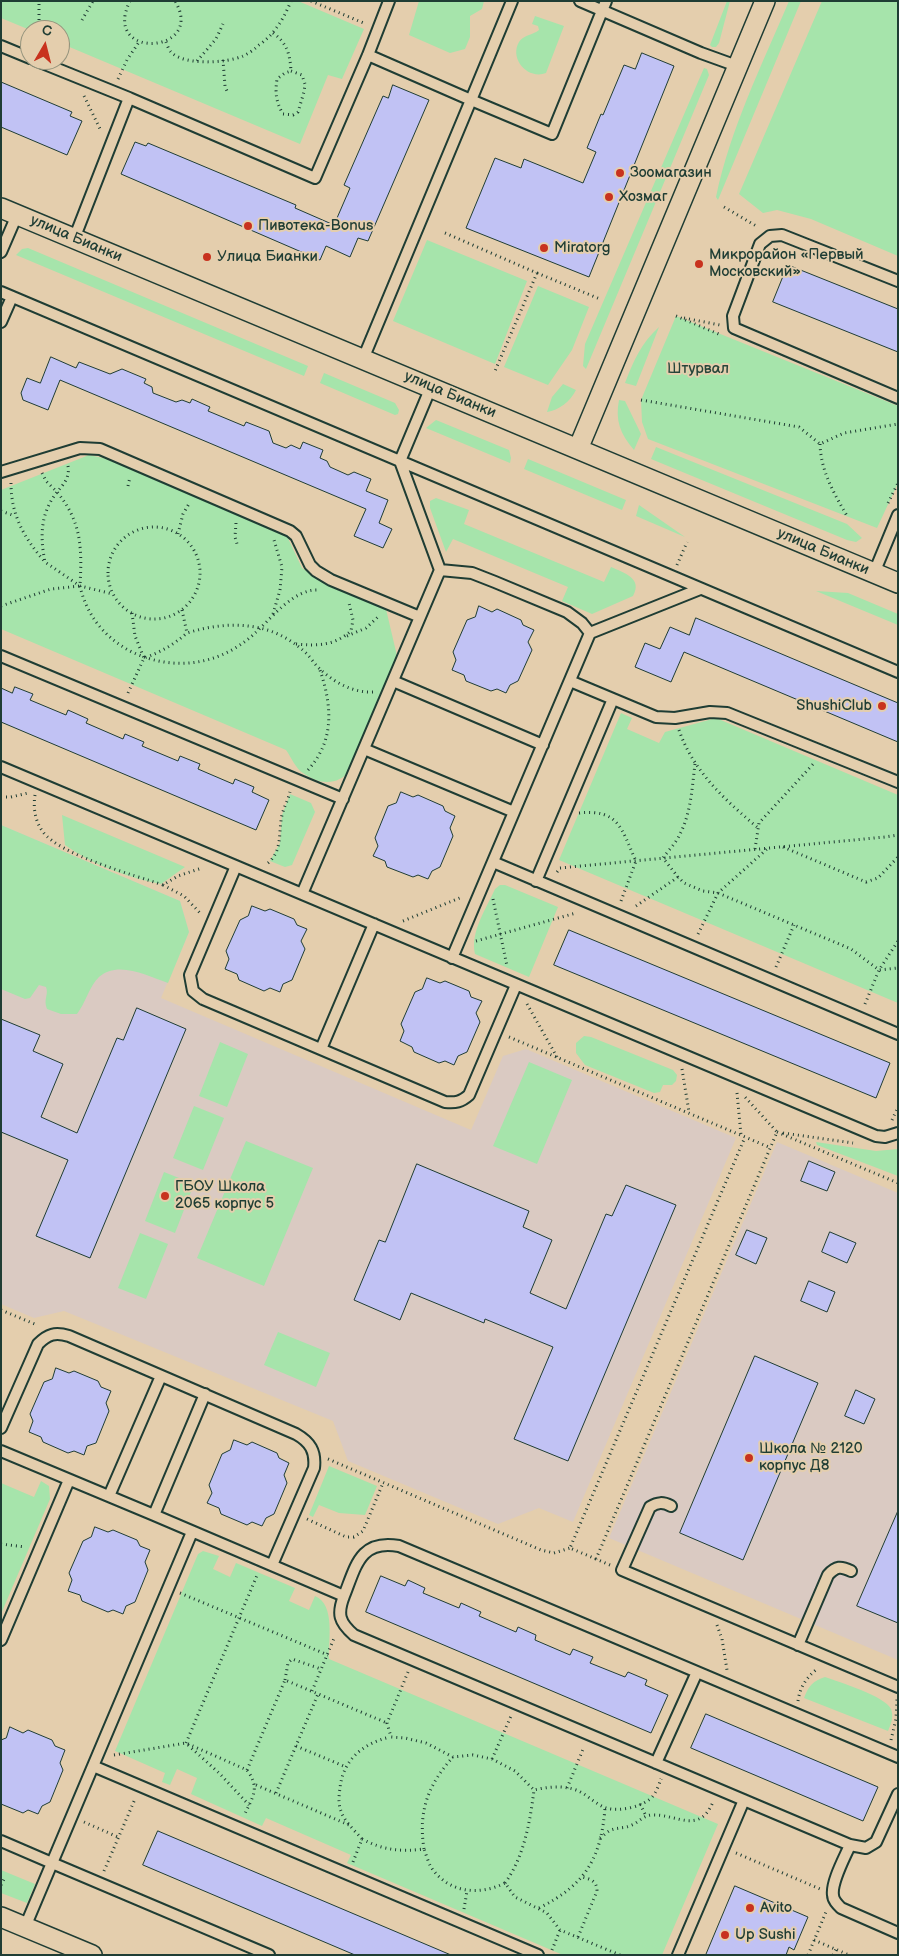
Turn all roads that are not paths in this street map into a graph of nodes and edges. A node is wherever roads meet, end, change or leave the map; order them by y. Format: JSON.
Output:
{"nodes":[{"id":1,"x":389,"y":1,"type":"edge"},
{"id":2,"x":512,"y":1,"type":"edge"},
{"id":3,"x":580,"y":1,"type":"edge"},
{"id":4,"x":765,"y":1,"type":"edge"},
{"id":5,"x":604,"y":6,"type":"edge"},
{"id":6,"x":1,"y":46,"type":"edge"},
{"id":7,"x":20,"y":54,"type":"edge"},
{"id":8,"x":368,"y":55,"type":"junction"},
{"id":9,"x":737,"y":66,"type":"junction"},
{"id":10,"x":60,"y":70,"type":"edge"},
{"id":11,"x":129,"y":98,"type":"junction"},
{"id":12,"x":471,"y":100,"type":"junction"},
{"id":13,"x":9,"y":212,"type":"edge"},
{"id":14,"x":74,"y":238,"type":"junction"},
{"id":15,"x":1,"y":252,"type":"edge"},
{"id":16,"x":898,"y":281,"type":"edge"},
{"id":17,"x":1,"y":292,"type":"edge"},
{"id":18,"x":12,"y":297,"type":"junction"},
{"id":19,"x":1,"y":322,"type":"edge"},
{"id":20,"x":362,"y":359,"type":"junction"},
{"id":21,"x":431,"y":387,"type":"junction"},
{"id":22,"x":898,"y":398,"type":"edge"},
{"id":23,"x":578,"y":449,"type":"junction"},
{"id":24,"x":400,"y":461,"type":"junction"},
{"id":25,"x":1,"y":472,"type":"edge"},
{"id":26,"x":898,"y":515,"type":"edge"},
{"id":27,"x":440,"y":570,"type":"junction"},
{"id":28,"x":874,"y":573,"type":"junction"},
{"id":29,"x":898,"y":583,"type":"edge"},
{"id":30,"x":700,"y":589,"type":"junction"},
{"id":31,"x":420,"y":617,"type":"junction"},
{"id":32,"x":590,"y":633,"type":"junction"},
{"id":33,"x":1,"y":656,"type":"edge"},
{"id":34,"x":898,"y":672,"type":"edge"},
{"id":35,"x":570,"y":681,"type":"junction"},
{"id":36,"x":391,"y":685,"type":"junction"},
{"id":37,"x":613,"y":699,"type":"junction"},
{"id":38,"x":543,"y":745,"type":"junction"},
{"id":39,"x":364,"y":749,"type":"junction"},
{"id":40,"x":1,"y":767,"type":"edge"},
{"id":41,"x":898,"y":782,"type":"edge"},
{"id":42,"x":343,"y":799,"type":"junction"},
{"id":43,"x":514,"y":812,"type":"junction"},
{"id":44,"x":493,"y":862,"type":"junction"},
{"id":45,"x":236,"y":866,"type":"junction"},
{"id":46,"x":536,"y":881,"type":"junction"},
{"id":47,"x":302,"y":894,"type":"junction"},
{"id":48,"x":374,"y":924,"type":"junction"},
{"id":49,"x":452,"y":958,"type":"junction"},
{"id":50,"x":516,"y":985,"type":"junction"},
{"id":51,"x":898,"y":1034,"type":"edge"},
{"id":52,"x":321,"y":1049,"type":"junction"},
{"id":53,"x":898,"y":1133,"type":"edge"},
{"id":54,"x":161,"y":1376,"type":"junction"},
{"id":55,"x":205,"y":1394,"type":"junction"},
{"id":56,"x":1,"y":1428,"type":"edge"},
{"id":57,"x":1,"y":1451,"type":"edge"},
{"id":58,"x":69,"y":1480,"type":"junction"},
{"id":59,"x":109,"y":1496,"type":"junction"},
{"id":60,"x":671,"y":1506,"type":"dead end"},
{"id":61,"x":154,"y":1515,"type":"junction"},
{"id":62,"x":192,"y":1532,"type":"junction"},
{"id":63,"x":268,"y":1564,"type":"junction"},
{"id":64,"x":851,"y":1570,"type":"dead end"},
{"id":65,"x":344,"y":1596,"type":"junction"},
{"id":66,"x":1,"y":1640,"type":"edge"},
{"id":67,"x":798,"y":1645,"type":"junction"},
{"id":68,"x":697,"y":1672,"type":"junction"},
{"id":69,"x":897,"y":1687,"type":"edge"},
{"id":70,"x":898,"y":1757,"type":"edge"},
{"id":71,"x":94,"y":1762,"type":"junction"},
{"id":72,"x":656,"y":1763,"type":"junction"},
{"id":73,"x":898,"y":1794,"type":"edge"},
{"id":74,"x":744,"y":1800,"type":"junction"},
{"id":75,"x":1,"y":1841,"type":"edge"},
{"id":76,"x":850,"y":1845,"type":"junction"},
{"id":77,"x":52,"y":1862,"type":"junction"},
{"id":78,"x":1,"y":1917,"type":"edge"},
{"id":79,"x":25,"y":1927,"type":"junction"},
{"id":80,"x":898,"y":1933,"type":"edge"},
{"id":81,"x":92,"y":1955,"type":"edge"},
{"id":82,"x":269,"y":1955,"type":"edge"},
{"id":83,"x":538,"y":1955,"type":"edge"},
{"id":84,"x":678,"y":1955,"type":"edge"}],
"edges":[{"from":1,"to":8,"type":"lane"},
{"from":2,"to":12,"type":"lane"},
{"from":3,"to":5,"type":"lane"},
{"from":4,"to":9,"type":"street"},
{"from":5,"to":9,"type":"lane"},
{"from":5,"to":12,"type":"lane"},
{"from":6,"to":7,"type":"lane"},
{"from":8,"to":11,"type":"lane"},
{"from":8,"to":12,"type":"lane"},
{"from":9,"to":23,"type":"street"},
{"from":10,"to":11,"type":"lane"},
{"from":11,"to":14,"type":"lane"},
{"from":12,"to":20,"type":"lane"},
{"from":13,"to":14,"type":"street","name":"улица Бианки"},
{"from":13,"to":15,"type":"lane"},
{"from":14,"to":20,"type":"street","name":"улица Бианки"},
{"from":16,"to":22,"type":"lane"},
{"from":17,"to":18,"type":"lane"},
{"from":18,"to":19,"type":"lane"},
{"from":18,"to":24,"type":"lane"},
{"from":20,"to":21,"type":"street","name":"улица Бианки"},
{"from":21,"to":23,"type":"street","name":"улица Бианки"},
{"from":21,"to":24,"type":"lane"},
{"from":23,"to":28,"type":"street","name":"улица Бианки"},
{"from":24,"to":27,"type":"lane"},
{"from":24,"to":30,"type":"lane"},
{"from":25,"to":31,"type":"lane"},
{"from":26,"to":28,"type":"lane"},
{"from":27,"to":31,"type":"lane"},
{"from":27,"to":32,"type":"lane"},
{"from":28,"to":29,"type":"street","name":"улица Бианки"},
{"from":30,"to":32,"type":"lane"},
{"from":30,"to":34,"type":"lane"},
{"from":31,"to":36,"type":"lane"},
{"from":32,"to":35,"type":"lane"},
{"from":33,"to":42,"type":"lane"},
{"from":35,"to":37,"type":"lane"},
{"from":35,"to":38,"type":"lane"},
{"from":36,"to":38,"type":"lane"},
{"from":36,"to":39,"type":"lane"},
{"from":37,"to":41,"type":"lane"},
{"from":37,"to":46,"type":"lane"},
{"from":38,"to":43,"type":"lane"},
{"from":39,"to":42,"type":"lane"},
{"from":39,"to":43,"type":"lane"},
{"from":40,"to":45,"type":"lane"},
{"from":42,"to":47,"type":"lane"},
{"from":43,"to":44,"type":"lane"},
{"from":44,"to":46,"type":"lane"},
{"from":44,"to":49,"type":"lane"},
{"from":45,"to":47,"type":"lane"},
{"from":45,"to":52,"type":"lane"},
{"from":46,"to":51,"type":"lane"},
{"from":47,"to":48,"type":"lane"},
{"from":48,"to":49,"type":"lane"},
{"from":48,"to":52,"type":"lane"},
{"from":49,"to":50,"type":"lane"},
{"from":50,"to":52,"type":"lane"},
{"from":50,"to":53,"type":"lane"},
{"from":54,"to":55,"type":"lane"},
{"from":54,"to":56,"type":"lane"},
{"from":54,"to":59,"type":"lane"},
{"from":55,"to":61,"type":"lane"},
{"from":55,"to":63,"type":"lane"},
{"from":57,"to":58,"type":"lane"},
{"from":58,"to":59,"type":"lane"},
{"from":58,"to":66,"type":"lane"},
{"from":59,"to":61,"type":"lane"},
{"from":60,"to":67,"type":"lane"},
{"from":61,"to":62,"type":"lane"},
{"from":62,"to":63,"type":"lane"},
{"from":62,"to":71,"type":"lane"},
{"from":63,"to":65,"type":"lane"},
{"from":64,"to":67,"type":"lane"},
{"from":65,"to":68,"type":"lane"},
{"from":65,"to":72,"type":"lane"},
{"from":67,"to":69,"type":"lane"},
{"from":68,"to":70,"type":"lane"},
{"from":68,"to":72,"type":"lane"},
{"from":71,"to":77,"type":"lane"},
{"from":71,"to":83,"type":"lane"},
{"from":72,"to":74,"type":"lane"},
{"from":73,"to":76,"type":"lane"},
{"from":74,"to":76,"type":"lane"},
{"from":74,"to":84,"type":"lane"},
{"from":75,"to":77,"type":"lane"},
{"from":76,"to":80,"type":"lane"},
{"from":77,"to":79,"type":"lane"},
{"from":77,"to":82,"type":"lane"},
{"from":78,"to":79,"type":"street"},
{"from":79,"to":81,"type":"street"}]}
